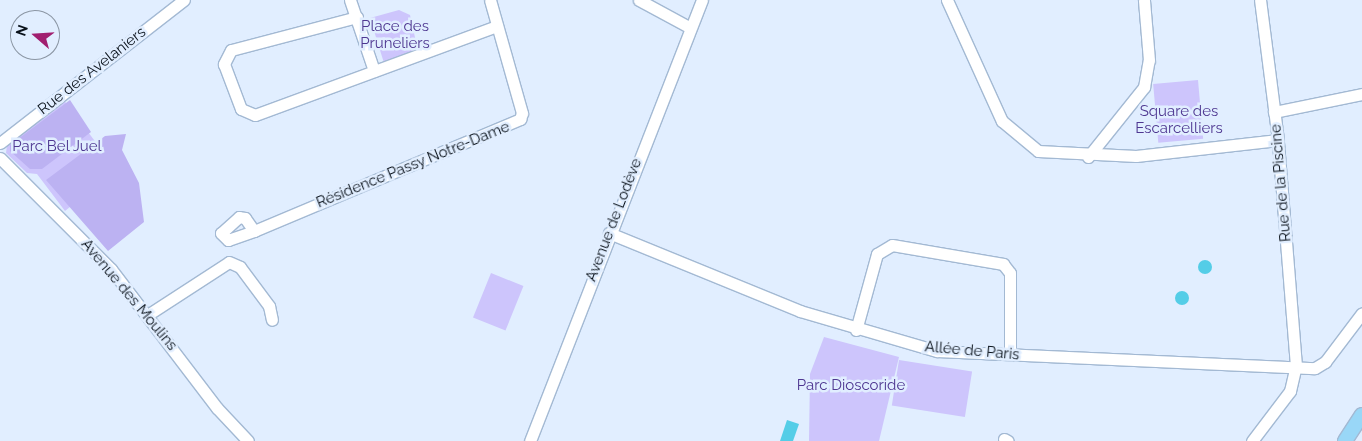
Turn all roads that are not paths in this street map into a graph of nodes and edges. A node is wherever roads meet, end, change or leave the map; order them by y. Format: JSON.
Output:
{"nodes":[{"id":1,"x":184,"y":0,"type":"edge"},
{"id":2,"x":350,"y":0,"type":"edge"},
{"id":3,"x":490,"y":0,"type":"edge"},
{"id":4,"x":639,"y":0,"type":"edge"},
{"id":5,"x":702,"y":0,"type":"edge"},
{"id":6,"x":947,"y":0,"type":"edge"},
{"id":7,"x":1144,"y":0,"type":"edge"},
{"id":8,"x":1260,"y":0,"type":"edge"},
{"id":9,"x":356,"y":17,"type":"junction"},
{"id":10,"x":497,"y":26,"type":"junction"},
{"id":11,"x":689,"y":27,"type":"junction"},
{"id":12,"x":374,"y":71,"type":"junction"},
{"id":13,"x":1362,"y":94,"type":"edge"},
{"id":14,"x":1274,"y":112,"type":"junction"},
{"id":15,"x":1278,"y":140,"type":"junction"},
{"id":16,"x":0,"y":143,"type":"edge"},
{"id":17,"x":1088,"y":157,"type":"junction"},
{"id":18,"x":0,"y":158,"type":"edge"},
{"id":19,"x":254,"y":231,"type":"dead end"},
{"id":20,"x":609,"y":233,"type":"junction"},
{"id":21,"x":1362,"y":312,"type":"edge"},
{"id":22,"x":149,"y":314,"type":"junction"},
{"id":23,"x":272,"y":320,"type":"dead end"},
{"id":24,"x":856,"y":330,"type":"junction"},
{"id":25,"x":1010,"y":354,"type":"junction"},
{"id":26,"x":1296,"y":366,"type":"junction"},
{"id":27,"x":1362,"y":415,"type":"edge"},
{"id":28,"x":248,"y":441,"type":"edge"},
{"id":29,"x":530,"y":441,"type":"edge"},
{"id":30,"x":1252,"y":441,"type":"edge"},
{"id":31,"x":1345,"y":441,"type":"edge"}],
"edges":[{"from":1,"to":16,"type":"street","name":"Rue des Avelaniers"},
{"from":2,"to":9,"type":"street"},
{"from":3,"to":10,"type":"street","name":"Résidence Passy Notre-Dame"},
{"from":4,"to":11,"type":"street"},
{"from":5,"to":11,"type":"street","name":"Avenue de Lodève"},
{"from":6,"to":17,"type":"street"},
{"from":7,"to":17,"type":"street"},
{"from":8,"to":14,"type":"street","name":"Rue de la Piscine"},
{"from":9,"to":12,"type":"street"},
{"from":9,"to":12,"type":"street"},
{"from":10,"to":12,"type":"street"},
{"from":10,"to":19,"type":"street","name":"Résidence Passy Notre-Dame"},
{"from":11,"to":20,"type":"street","name":"Avenue de Lodève"},
{"from":13,"to":14,"type":"street"},
{"from":14,"to":15,"type":"street","name":"Rue de la Piscine"},
{"from":15,"to":17,"type":"street"},
{"from":15,"to":26,"type":"street","name":"Rue de la Piscine"},
{"from":18,"to":22,"type":"street","name":"Avenue des Moulins"},
{"from":20,"to":24,"type":"street","name":"Allée de Paris"},
{"from":20,"to":29,"type":"street","name":"Avenue de Lodève"},
{"from":21,"to":26,"type":"street","name":"Allée de Paris"},
{"from":22,"to":23,"type":"street"},
{"from":22,"to":28,"type":"street","name":"Avenue des Moulins"},
{"from":24,"to":25,"type":"street","name":"Allée de Paris"},
{"from":24,"to":25,"type":"street"},
{"from":25,"to":26,"type":"street","name":"Allée de Paris"},
{"from":26,"to":30,"type":"street","name":"Rue de la Piscine"},
{"from":27,"to":31,"type":"main road"}]}
